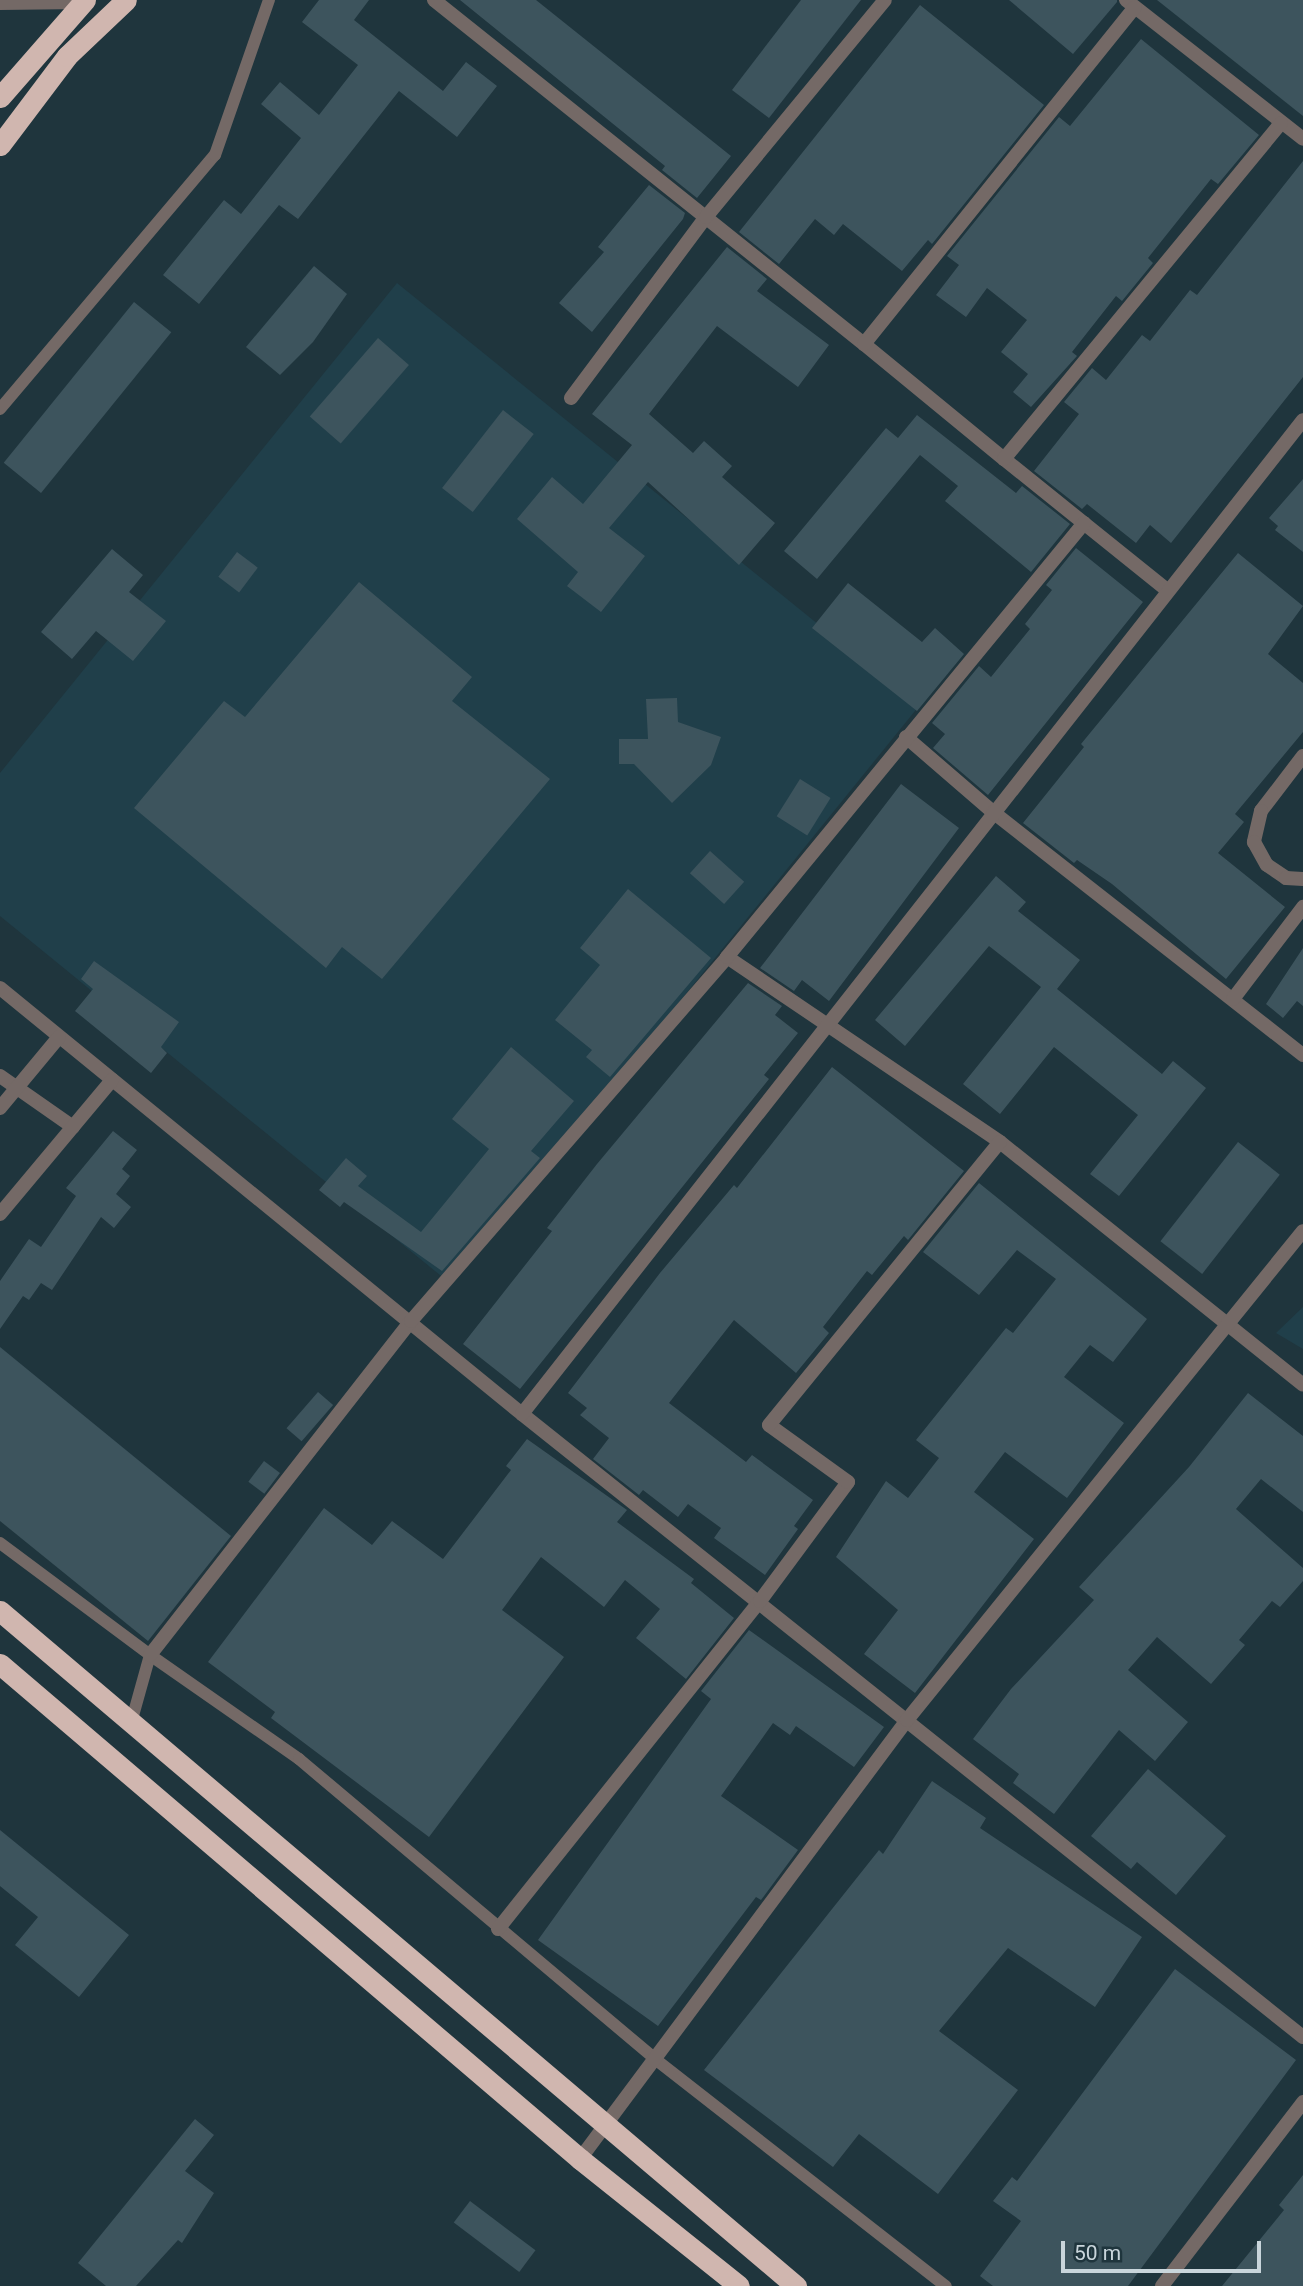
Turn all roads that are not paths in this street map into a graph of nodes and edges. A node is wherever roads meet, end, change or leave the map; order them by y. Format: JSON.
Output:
{"nodes":[{"id":1,"x":126,"y":0,"type":"edge"},
{"id":2,"x":269,"y":0,"type":"edge"},
{"id":3,"x":434,"y":0,"type":"edge"},
{"id":4,"x":885,"y":0,"type":"edge"},
{"id":5,"x":83,"y":2,"type":"edge"},
{"id":6,"x":0,"y":4,"type":"edge"},
{"id":7,"x":1130,"y":4,"type":"edge"},
{"id":8,"x":0,"y":97,"type":"edge"},
{"id":9,"x":1281,"y":122,"type":"junction"},
{"id":10,"x":1303,"y":139,"type":"edge"},
{"id":11,"x":0,"y":145,"type":"edge"},
{"id":12,"x":706,"y":217,"type":"junction"},
{"id":13,"x":864,"y":344,"type":"junction"},
{"id":14,"x":571,"y":397,"type":"dead end"},
{"id":15,"x":0,"y":409,"type":"edge"},
{"id":16,"x":1303,"y":421,"type":"edge"},
{"id":17,"x":1004,"y":459,"type":"junction"},
{"id":18,"x":1084,"y":523,"type":"junction"},
{"id":19,"x":1167,"y":590,"type":"junction"},
{"id":20,"x":906,"y":737,"type":"junction"},
{"id":21,"x":1303,"y":756,"type":"edge"},
{"id":22,"x":993,"y":812,"type":"junction"},
{"id":23,"x":1303,"y":879,"type":"edge"},
{"id":24,"x":1303,"y":906,"type":"edge"},
{"id":25,"x":727,"y":957,"type":"junction"},
{"id":26,"x":0,"y":988,"type":"edge"},
{"id":27,"x":1233,"y":999,"type":"junction"},
{"id":28,"x":824,"y":1025,"type":"junction"},
{"id":29,"x":59,"y":1037,"type":"junction"},
{"id":30,"x":1303,"y":1055,"type":"edge"},
{"id":31,"x":0,"y":1076,"type":"edge"},
{"id":32,"x":112,"y":1080,"type":"junction"},
{"id":33,"x":17,"y":1088,"type":"junction"},
{"id":34,"x":0,"y":1108,"type":"edge"},
{"id":35,"x":73,"y":1127,"type":"junction"},
{"id":36,"x":1000,"y":1142,"type":"junction"},
{"id":37,"x":0,"y":1214,"type":"edge"},
{"id":38,"x":1303,"y":1231,"type":"edge"},
{"id":39,"x":411,"y":1321,"type":"junction"},
{"id":40,"x":1227,"y":1326,"type":"junction"},
{"id":41,"x":1303,"y":1385,"type":"edge"},
{"id":42,"x":522,"y":1414,"type":"junction"},
{"id":43,"x":0,"y":1543,"type":"edge"},
{"id":44,"x":760,"y":1601,"type":"junction"},
{"id":45,"x":0,"y":1612,"type":"edge"},
{"id":46,"x":150,"y":1655,"type":"junction"},
{"id":47,"x":0,"y":1664,"type":"edge"},
{"id":48,"x":907,"y":1720,"type":"junction"},
{"id":49,"x":131,"y":1723,"type":"junction"},
{"id":50,"x":498,"y":1928,"type":"junction"},
{"id":51,"x":1303,"y":2037,"type":"edge"},
{"id":52,"x":655,"y":2059,"type":"junction"},
{"id":53,"x":1303,"y":2102,"type":"edge"},
{"id":54,"x":605,"y":2125,"type":"junction"},
{"id":55,"x":580,"y":2159,"type":"junction"},
{"id":56,"x":739,"y":2286,"type":"edge"},
{"id":57,"x":796,"y":2286,"type":"edge"},
{"id":58,"x":946,"y":2286,"type":"edge"},
{"id":59,"x":1162,"y":2286,"type":"edge"}],
"edges":[{"from":1,"to":11,"type":"highway"},
{"from":2,"to":15,"type":"lane"},
{"from":3,"to":12,"type":"street"},
{"from":4,"to":12,"type":"street"},
{"from":5,"to":6,"type":"lane"},
{"from":5,"to":8,"type":"highway"},
{"from":7,"to":9,"type":"street"},
{"from":7,"to":13,"type":"street"},
{"from":9,"to":10,"type":"street"},
{"from":9,"to":17,"type":"street"},
{"from":12,"to":13,"type":"street"},
{"from":12,"to":14,"type":"street"},
{"from":13,"to":17,"type":"street"},
{"from":16,"to":19,"type":"street"},
{"from":17,"to":18,"type":"street"},
{"from":18,"to":19,"type":"street"},
{"from":18,"to":20,"type":"street"},
{"from":19,"to":22,"type":"street"},
{"from":20,"to":22,"type":"street"},
{"from":20,"to":25,"type":"street"},
{"from":21,"to":23,"type":"street"},
{"from":22,"to":27,"type":"street"},
{"from":22,"to":28,"type":"street"},
{"from":24,"to":27,"type":"street"},
{"from":25,"to":28,"type":"street"},
{"from":25,"to":39,"type":"street"},
{"from":26,"to":29,"type":"street"},
{"from":27,"to":30,"type":"street"},
{"from":28,"to":36,"type":"street"},
{"from":28,"to":42,"type":"street"},
{"from":29,"to":32,"type":"street"},
{"from":29,"to":33,"type":"street"},
{"from":31,"to":33,"type":"street"},
{"from":32,"to":35,"type":"street"},
{"from":32,"to":39,"type":"street"},
{"from":33,"to":34,"type":"street"},
{"from":33,"to":35,"type":"street"},
{"from":35,"to":37,"type":"street"},
{"from":36,"to":40,"type":"street"},
{"from":36,"to":44,"type":"street"},
{"from":38,"to":40,"type":"street"},
{"from":39,"to":42,"type":"street"},
{"from":39,"to":46,"type":"street"},
{"from":40,"to":41,"type":"street"},
{"from":40,"to":48,"type":"street"},
{"from":42,"to":44,"type":"street"},
{"from":43,"to":46,"type":"lane"},
{"from":44,"to":48,"type":"street"},
{"from":44,"to":50,"type":"street"},
{"from":45,"to":49,"type":"highway"},
{"from":46,"to":49,"type":"lane"},
{"from":46,"to":50,"type":"lane"},
{"from":47,"to":55,"type":"highway"},
{"from":48,"to":51,"type":"street"},
{"from":48,"to":52,"type":"street"},
{"from":49,"to":54,"type":"highway"},
{"from":50,"to":52,"type":"lane"},
{"from":52,"to":54,"type":"street"},
{"from":52,"to":58,"type":"lane"},
{"from":53,"to":59,"type":"street"},
{"from":54,"to":55,"type":"street"},
{"from":54,"to":57,"type":"highway"},
{"from":55,"to":56,"type":"highway"}]}
